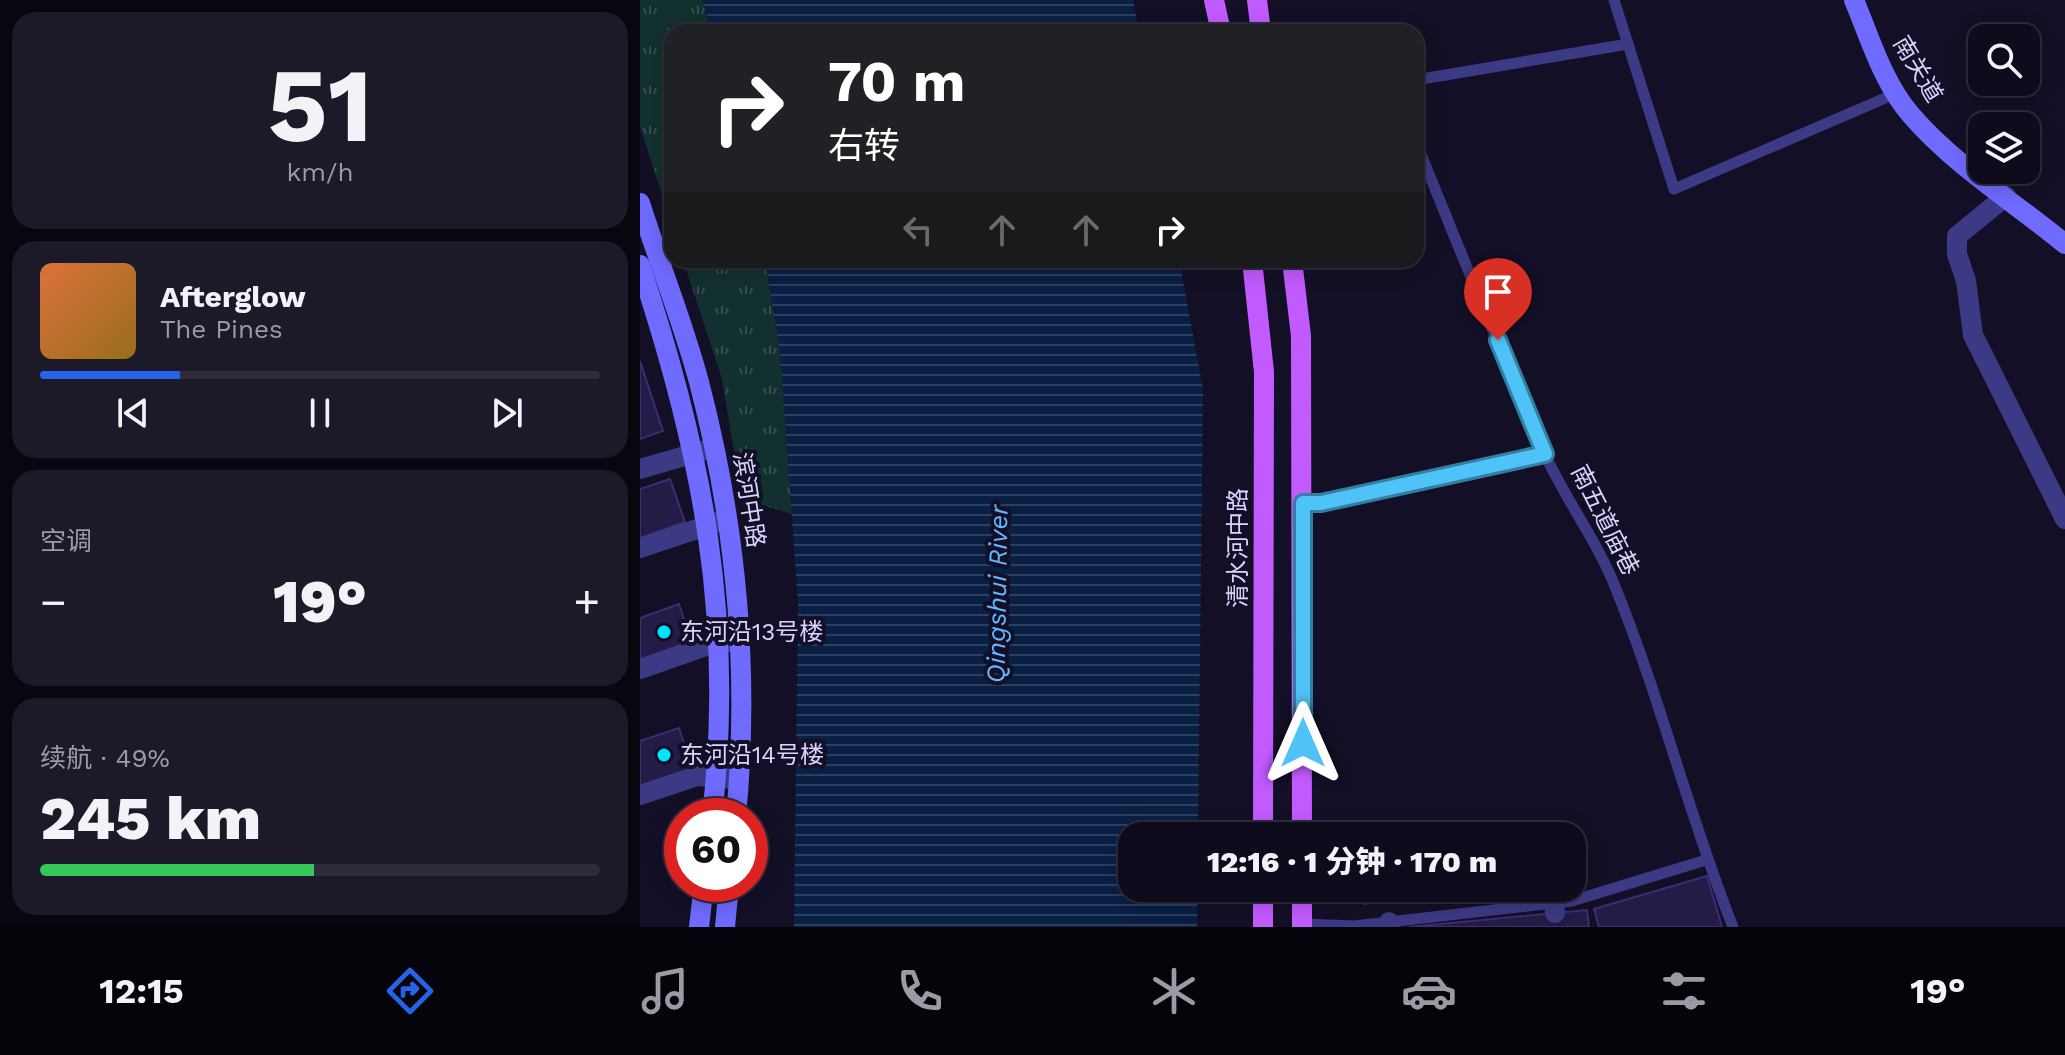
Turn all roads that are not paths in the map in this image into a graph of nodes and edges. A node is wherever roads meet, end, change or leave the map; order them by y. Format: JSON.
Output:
{"nodes":[{"id":1,"x":1214,"y":0,"type":"edge"},
{"id":2,"x":1257,"y":0,"type":"edge"},
{"id":3,"x":1614,"y":0,"type":"edge"},
{"id":4,"x":1854,"y":0,"type":"edge"},
{"id":5,"x":1219,"y":24,"type":"edge"},
{"id":6,"x":1260,"y":24,"type":"edge"},
{"id":7,"x":1628,"y":44,"type":"junction"},
{"id":8,"x":1424,"y":79,"type":"edge"},
{"id":9,"x":1897,"y":93,"type":"junction"},
{"id":10,"x":1424,"y":161,"type":"edge"},
{"id":11,"x":2006,"y":196,"type":"junction"},
{"id":12,"x":640,"y":203,"type":"edge"},
{"id":13,"x":2065,"y":244,"type":"edge"},
{"id":14,"x":640,"y":265,"type":"edge"},
{"id":15,"x":1253,"y":268,"type":"edge"},
{"id":16,"x":1293,"y":268,"type":"edge"},
{"id":17,"x":704,"y":450,"type":"junction"},
{"id":18,"x":1545,"y":454,"type":"junction"},
{"id":19,"x":640,"y":469,"type":"edge"},
{"id":20,"x":1303,"y":503,"type":"junction"},
{"id":21,"x":2065,"y":519,"type":"edge"},
{"id":22,"x":717,"y":522,"type":"junction"},
{"id":23,"x":640,"y":548,"type":"edge"},
{"id":24,"x":720,"y":641,"type":"junction"},
{"id":25,"x":742,"y":643,"type":"junction"},
{"id":26,"x":640,"y":669,"type":"edge"},
{"id":27,"x":717,"y":777,"type":"junction"},
{"id":28,"x":739,"y":780,"type":"junction"},
{"id":29,"x":640,"y":795,"type":"edge"},
{"id":30,"x":714,"y":798,"type":"edge"},
{"id":31,"x":738,"y":798,"type":"edge"},
{"id":32,"x":1263,"y":822,"type":"edge"},
{"id":33,"x":1302,"y":822,"type":"edge"},
{"id":34,"x":1706,"y":860,"type":"junction"},
{"id":35,"x":702,"y":902,"type":"edge"},
{"id":36,"x":727,"y":902,"type":"edge"},
{"id":37,"x":1263,"y":902,"type":"edge"},
{"id":38,"x":1302,"y":902,"type":"edge"},
{"id":39,"x":1389,"y":925,"type":"edge"},
{"id":40,"x":1302,"y":926,"type":"edge"},
{"id":41,"x":699,"y":927,"type":"edge"},
{"id":42,"x":725,"y":927,"type":"edge"},
{"id":43,"x":1263,"y":927,"type":"edge"},
{"id":44,"x":1733,"y":927,"type":"edge"}],
"edges":[{"from":1,"to":5,"type":"main road"},
{"from":2,"to":6,"type":"main road"},
{"from":3,"to":7,"type":"lane"},
{"from":4,"to":9,"type":"main road","name":"南关道"},
{"from":7,"to":8,"type":"lane"},
{"from":7,"to":9,"type":"lane"},
{"from":9,"to":11,"type":"main road","name":"南关道"},
{"from":10,"to":18,"type":"lane","name":"南五道庙巷"},
{"from":11,"to":13,"type":"main road","name":"南关道"},
{"from":11,"to":21,"type":"street"},
{"from":12,"to":17,"type":"main road","name":"滨河中路"},
{"from":14,"to":17,"type":"main road","name":"滨河中路"},
{"from":15,"to":32,"type":"main road","name":"清水河中路"},
{"from":16,"to":20,"type":"main road"},
{"from":17,"to":19,"type":"street"},
{"from":17,"to":22,"type":"main road","name":"滨河中路"},
{"from":18,"to":20,"type":"lane"},
{"from":18,"to":34,"type":"lane","name":"南五道庙巷"},
{"from":20,"to":33,"type":"main road"},
{"from":22,"to":23,"type":"street"},
{"from":22,"to":24,"type":"main road","name":"滨河中路"},
{"from":22,"to":25,"type":"main road","name":"滨河中路"},
{"from":24,"to":25,"type":"street"},
{"from":24,"to":26,"type":"street"},
{"from":24,"to":27,"type":"main road","name":"滨河中路"},
{"from":25,"to":28,"type":"main road","name":"滨河中路"},
{"from":27,"to":28,"type":"street"},
{"from":27,"to":29,"type":"street"},
{"from":27,"to":30,"type":"main road","name":"滨河中路"},
{"from":28,"to":31,"type":"main road","name":"滨河中路"},
{"from":34,"to":39,"type":"lane"},
{"from":34,"to":44,"type":"lane","name":"南五道庙巷"},
{"from":35,"to":41,"type":"main road"},
{"from":36,"to":42,"type":"main road"},
{"from":37,"to":43,"type":"main road"},
{"from":38,"to":40,"type":"main road"},
{"from":39,"to":40,"type":"lane"}]}
